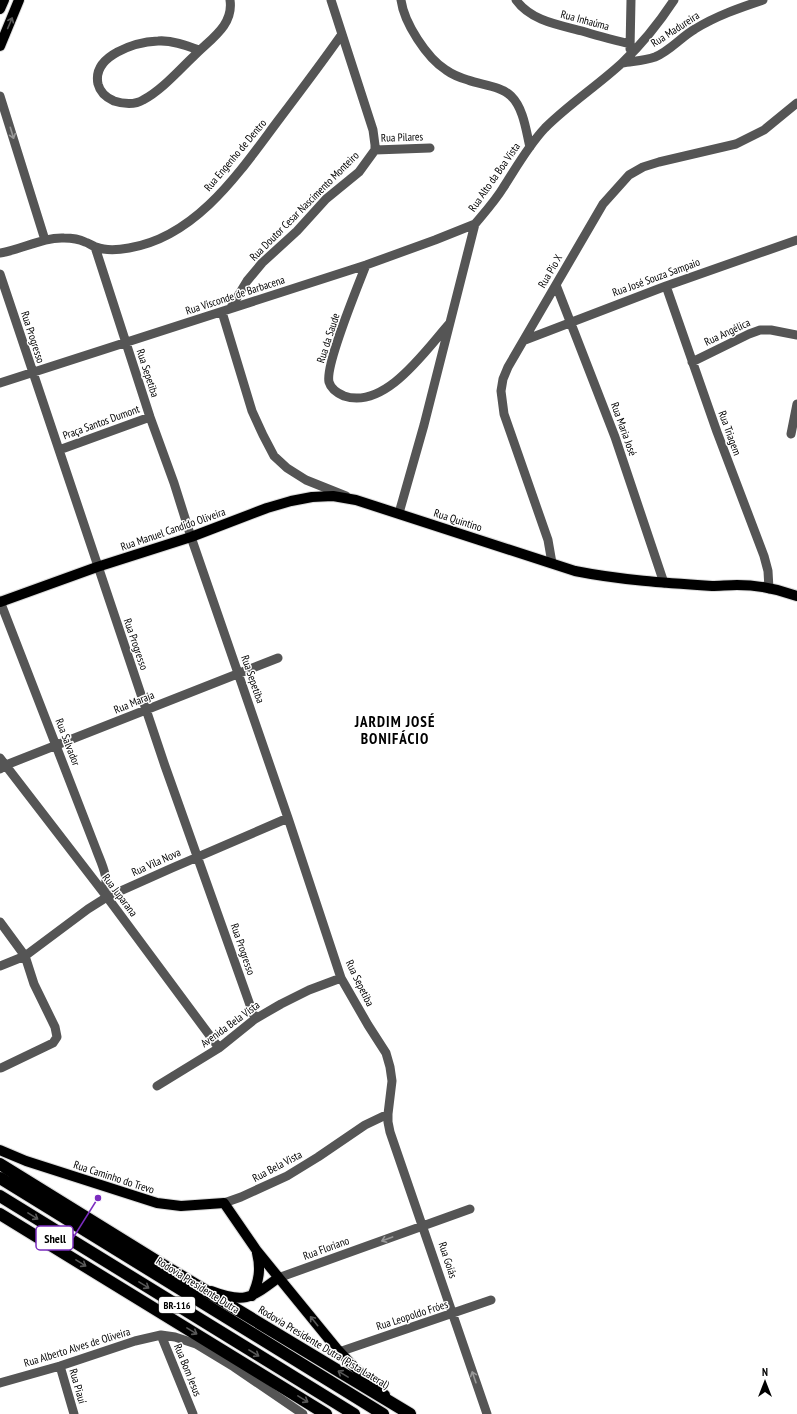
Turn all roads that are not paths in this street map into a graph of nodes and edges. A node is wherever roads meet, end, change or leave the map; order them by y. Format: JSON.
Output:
{"nodes":[{"id":1,"x":4,"y":0,"type":"edge"},
{"id":2,"x":19,"y":0,"type":"edge"},
{"id":3,"x":230,"y":0,"type":"edge"},
{"id":4,"x":331,"y":0,"type":"edge"},
{"id":5,"x":401,"y":0,"type":"edge"},
{"id":6,"x":516,"y":0,"type":"edge"},
{"id":7,"x":631,"y":0,"type":"edge"},
{"id":8,"x":674,"y":0,"type":"edge"},
{"id":9,"x":763,"y":0,"type":"edge"},
{"id":10,"x":0,"y":9,"type":"edge"},
{"id":11,"x":342,"y":34,"type":"junction"},
{"id":12,"x":630,"y":44,"type":"junction"},
{"id":13,"x":0,"y":46,"type":"edge"},
{"id":14,"x":199,"y":50,"type":"junction"},
{"id":15,"x":629,"y":55,"type":"junction"},
{"id":16,"x":622,"y":63,"type":"junction"},
{"id":17,"x":0,"y":96,"type":"edge"},
{"id":18,"x":797,"y":103,"type":"edge"},
{"id":19,"x":530,"y":147,"type":"junction"},
{"id":20,"x":430,"y":148,"type":"dead end"},
{"id":21,"x":374,"y":150,"type":"junction"},
{"id":22,"x":475,"y":224,"type":"junction"},
{"id":23,"x":45,"y":240,"type":"junction"},
{"id":24,"x":797,"y":240,"type":"edge"},
{"id":25,"x":95,"y":247,"type":"junction"},
{"id":26,"x":0,"y":253,"type":"edge"},
{"id":27,"x":366,"y":265,"type":"junction"},
{"id":28,"x":0,"y":274,"type":"edge"},
{"id":29,"x":556,"y":285,"type":"junction"},
{"id":30,"x":666,"y":286,"type":"junction"},
{"id":31,"x":226,"y":310,"type":"junction"},
{"id":32,"x":570,"y":322,"type":"junction"},
{"id":33,"x":451,"y":323,"type":"junction"},
{"id":34,"x":797,"y":335,"type":"edge"},
{"id":35,"x":524,"y":340,"type":"junction"},
{"id":36,"x":126,"y":343,"type":"junction"},
{"id":37,"x":692,"y":362,"type":"junction"},
{"id":38,"x":32,"y":373,"type":"junction"},
{"id":39,"x":0,"y":383,"type":"edge"},
{"id":40,"x":797,"y":404,"type":"edge"},
{"id":41,"x":150,"y":417,"type":"junction"},
{"id":42,"x":791,"y":434,"type":"dead end"},
{"id":43,"x":59,"y":450,"type":"junction"},
{"id":44,"x":356,"y":500,"type":"junction"},
{"id":45,"x":398,"y":513,"type":"junction"},
{"id":46,"x":191,"y":538,"type":"junction"},
{"id":47,"x":552,"y":563,"type":"junction"},
{"id":48,"x":97,"y":567,"type":"junction"},
{"id":49,"x":664,"y":583,"type":"junction"},
{"id":50,"x":769,"y":588,"type":"junction"},
{"id":51,"x":797,"y":596,"type":"edge"},
{"id":52,"x":0,"y":602,"type":"edge"},
{"id":53,"x":278,"y":658,"type":"dead end"},
{"id":54,"x":238,"y":674,"type":"junction"},
{"id":55,"x":146,"y":710,"type":"junction"},
{"id":56,"x":57,"y":746,"type":"junction"},
{"id":57,"x":2,"y":764,"type":"edge"},
{"id":58,"x":288,"y":818,"type":"junction"},
{"id":59,"x":197,"y":857,"type":"junction"},
{"id":60,"x":106,"y":895,"type":"junction"},
{"id":61,"x":0,"y":922,"type":"edge"},
{"id":62,"x":25,"y":956,"type":"junction"},
{"id":63,"x":0,"y":966,"type":"edge"},
{"id":64,"x":341,"y":978,"type":"junction"},
{"id":65,"x":255,"y":1019,"type":"junction"},
{"id":66,"x":219,"y":1048,"type":"junction"},
{"id":67,"x":1,"y":1068,"type":"dead end"},
{"id":68,"x":157,"y":1086,"type":"dead end"},
{"id":69,"x":388,"y":1114,"type":"junction"},
{"id":70,"x":0,"y":1150,"type":"edge"},
{"id":71,"x":0,"y":1164,"type":"edge"},
{"id":72,"x":0,"y":1178,"type":"edge"},
{"id":73,"x":0,"y":1196,"type":"edge"},
{"id":74,"x":224,"y":1203,"type":"junction"},
{"id":75,"x":470,"y":1210,"type":"dead end"},
{"id":76,"x":0,"y":1214,"type":"edge"},
{"id":77,"x":424,"y":1225,"type":"junction"},
{"id":78,"x":256,"y":1251,"type":"junction"},
{"id":79,"x":278,"y":1278,"type":"junction"},
{"id":80,"x":192,"y":1283,"type":"junction"},
{"id":81,"x":252,"y":1296,"type":"junction"},
{"id":82,"x":491,"y":1300,"type":"dead end"},
{"id":83,"x":452,"y":1314,"type":"junction"},
{"id":84,"x":161,"y":1335,"type":"junction"},
{"id":85,"x":339,"y":1352,"type":"junction"},
{"id":86,"x":60,"y":1366,"type":"junction"},
{"id":87,"x":315,"y":1372,"type":"junction"},
{"id":88,"x":0,"y":1383,"type":"edge"},
{"id":89,"x":299,"y":1412,"type":"edge"},
{"id":90,"x":402,"y":1412,"type":"edge"},
{"id":91,"x":74,"y":1414,"type":"edge"},
{"id":92,"x":193,"y":1414,"type":"edge"},
{"id":93,"x":326,"y":1414,"type":"edge"},
{"id":94,"x":354,"y":1414,"type":"edge"},
{"id":95,"x":382,"y":1414,"type":"edge"},
{"id":96,"x":487,"y":1414,"type":"edge"}],
"edges":[{"from":1,"to":10,"type":"main road"},
{"from":13,"to":2,"type":"main road","one_way":true},
{"from":3,"to":14,"type":"street"},
{"from":4,"to":11,"type":"street","name":"Rua Doutor Cesar Nascimento Monteiro"},
{"from":5,"to":19,"type":"street"},
{"from":6,"to":12,"type":"street","name":"Rua Inhaúma"},
{"from":7,"to":12,"type":"street"},
{"from":8,"to":15,"type":"street","name":"Rua Alto da Boa Vista"},
{"from":9,"to":16,"type":"street","name":"Rua Madureira"},
{"from":11,"to":21,"type":"street","name":"Rua Doutor Cesar Nascimento Monteiro"},
{"from":11,"to":25,"type":"street","name":"Rua Engenho de Dentro"},
{"from":12,"to":15,"type":"street"},
{"from":14,"to":14,"type":"street"},
{"from":15,"to":16,"type":"street","name":"Rua Alto da Boa Vista"},
{"from":16,"to":19,"type":"street","name":"Rua Alto da Boa Vista"},
{"from":17,"to":23,"type":"street","one_way":true},
{"from":18,"to":29,"type":"street","name":"Rua Pio X"},
{"from":19,"to":22,"type":"street","name":"Rua Alto da Boa Vista"},
{"from":20,"to":21,"type":"street","name":"Rua Pilares"},
{"from":21,"to":31,"type":"street","name":"Rua Doutor Cesar Nascimento Monteiro"},
{"from":22,"to":27,"type":"street","name":"Rua Visconde de Barbacena"},
{"from":22,"to":33,"type":"street","name":"Rua Alto da Boa Vista"},
{"from":23,"to":25,"type":"street","name":"Rua Engenho de Dentro"},
{"from":23,"to":26,"type":"street","name":"Rua Engenho de Dentro"},
{"from":24,"to":30,"type":"street","name":"Rua José Souza Sampaio"},
{"from":25,"to":36,"type":"street","name":"Rua Sepetiba"},
{"from":27,"to":31,"type":"street","name":"Rua Visconde de Barbacena"},
{"from":27,"to":33,"type":"street","name":"Rua da Saude"},
{"from":28,"to":38,"type":"street","name":"Rua Progresso"},
{"from":29,"to":32,"type":"street","name":"Rua Maria José"},
{"from":29,"to":35,"type":"street","name":"Rua Pio X"},
{"from":30,"to":32,"type":"street","name":"Rua José Souza Sampaio"},
{"from":30,"to":37,"type":"street","name":"Rua Triagem"},
{"from":31,"to":36,"type":"street","name":"Rua Visconde de Barbacena"},
{"from":31,"to":44,"type":"street","name":"Rua Quintino"},
{"from":32,"to":35,"type":"street","name":"Rua José Souza Sampaio"},
{"from":32,"to":49,"type":"street","name":"Rua Maria José"},
{"from":33,"to":45,"type":"street","name":"Rua Alto da Boa Vista"},
{"from":34,"to":37,"type":"street","name":"Rua Angélica"},
{"from":35,"to":47,"type":"street","name":"Rua Pio X"},
{"from":36,"to":38,"type":"street","name":"Rua Visconde de Barbacena"},
{"from":36,"to":41,"type":"street","name":"Rua Sepetiba"},
{"from":37,"to":50,"type":"street","name":"Rua Triagem"},
{"from":38,"to":39,"type":"street","name":"Rua Visconde de Barbacena"},
{"from":38,"to":43,"type":"street","name":"Rua Progresso"},
{"from":40,"to":42,"type":"street"},
{"from":41,"to":43,"type":"street","name":"Praça Santos Dumont"},
{"from":41,"to":46,"type":"street","name":"Rua Sepetiba"},
{"from":43,"to":48,"type":"street","name":"Rua Progresso"},
{"from":44,"to":45,"type":"main road","name":"Rua Quintino"},
{"from":44,"to":46,"type":"main road","name":"Rua Manuel Candido Oliveira"},
{"from":45,"to":47,"type":"main road","name":"Rua Quintino"},
{"from":46,"to":48,"type":"main road","name":"Rua Manuel Candido Oliveira"},
{"from":46,"to":54,"type":"street","name":"Rua Sepetiba"},
{"from":47,"to":49,"type":"main road","name":"Rua Quintino"},
{"from":48,"to":52,"type":"main road","name":"Rua Manuel Candido Oliveira"},
{"from":48,"to":55,"type":"street","name":"Rua Progresso"},
{"from":49,"to":50,"type":"main road","name":"Rua Quintino"},
{"from":50,"to":51,"type":"main road","name":"Rua Quintino"},
{"from":52,"to":56,"type":"street","name":"Rua Salvador"},
{"from":53,"to":54,"type":"street","name":"Rua Maraja"},
{"from":54,"to":55,"type":"street","name":"Rua Maraja"},
{"from":54,"to":58,"type":"street","name":"Rua Sepetiba"},
{"from":55,"to":56,"type":"street","name":"Rua Maraja"},
{"from":55,"to":59,"type":"street","name":"Rua Progresso"},
{"from":56,"to":57,"type":"street","name":"Rua Maraja"},
{"from":56,"to":60,"type":"street","name":"Rua Salvador"},
{"from":57,"to":60,"type":"street","name":"Rua Juparana"},
{"from":58,"to":59,"type":"street","name":"Rua Vila Nova"},
{"from":58,"to":64,"type":"street","name":"Rua Sepetiba"},
{"from":59,"to":60,"type":"street","name":"Rua Vila Nova"},
{"from":59,"to":65,"type":"street","name":"Rua Progresso"},
{"from":60,"to":62,"type":"street","name":"Rua Vila Nova"},
{"from":60,"to":66,"type":"street","name":"Rua Juparana"},
{"from":61,"to":62,"type":"street"},
{"from":62,"to":63,"type":"street","name":"Rua Vila Nova"},
{"from":62,"to":67,"type":"street"},
{"from":64,"to":65,"type":"street","name":"Avenida Bela Vista"},
{"from":64,"to":69,"type":"street","name":"Rua Sepetiba"},
{"from":65,"to":66,"type":"street","name":"Avenida Bela Vista"},
{"from":66,"to":68,"type":"street","name":"Avenida Bela Vista"},
{"from":69,"to":74,"type":"street","name":"Rua Bela Vista"},
{"from":69,"to":77,"type":"street","name":"Rua Goiás"},
{"from":70,"to":74,"type":"main road","name":"Rua Caminho do Trevo"},
{"from":71,"to":80,"type":"highway","name":"Rodovia Presidente Dutra (Pista Lateral)","number":"BR-116"},
{"from":72,"to":87,"type":"highway","name":"Rodovia Presidente Dutra","number":"BR-116"},
{"from":73,"to":94,"type":"highway","number":"BR-116","one_way":true},
{"from":74,"to":78,"type":"main road"},
{"from":75,"to":77,"type":"street","name":"Rua Floriano"},
{"from":76,"to":93,"type":"highway","number":"BR-116","one_way":true},
{"from":77,"to":79,"type":"street","name":"Rua Floriano","one_way":true},
{"from":77,"to":83,"type":"street","name":"Rua Goiás"},
{"from":78,"to":79,"type":"main road"},
{"from":78,"to":81,"type":"main road"},
{"from":79,"to":81,"type":"main road","name":"Rua Floriano"},
{"from":85,"to":79,"type":"main road","one_way":true},
{"from":80,"to":81,"type":"main road"},
{"from":90,"to":80,"type":"highway","name":"Rodovia Presidente Dutra (Pista Lateral)","number":"BR-116","one_way":true},
{"from":82,"to":83,"type":"street","name":"Rua Leopoldo Fróes"},
{"from":83,"to":85,"type":"street","name":"Rua Leopoldo Fróes"},
{"from":96,"to":83,"type":"street","name":"Rua Goiás","one_way":true},
{"from":84,"to":86,"type":"street","name":"Rua Alberto Alves de Oliveira"},
{"from":84,"to":89,"type":"street"},
{"from":84,"to":92,"type":"street","name":"Rua Bom Jesus"},
{"from":85,"to":90,"type":"main road"},
{"from":86,"to":88,"type":"street","name":"Rua Alberto Alves de Oliveira"},
{"from":86,"to":91,"type":"street","name":"Rua Piauí"},
{"from":87,"to":90,"type":"highway"},
{"from":87,"to":95,"type":"highway","name":"Rodovia Presidente Dutra","number":"BR-116"}]}
